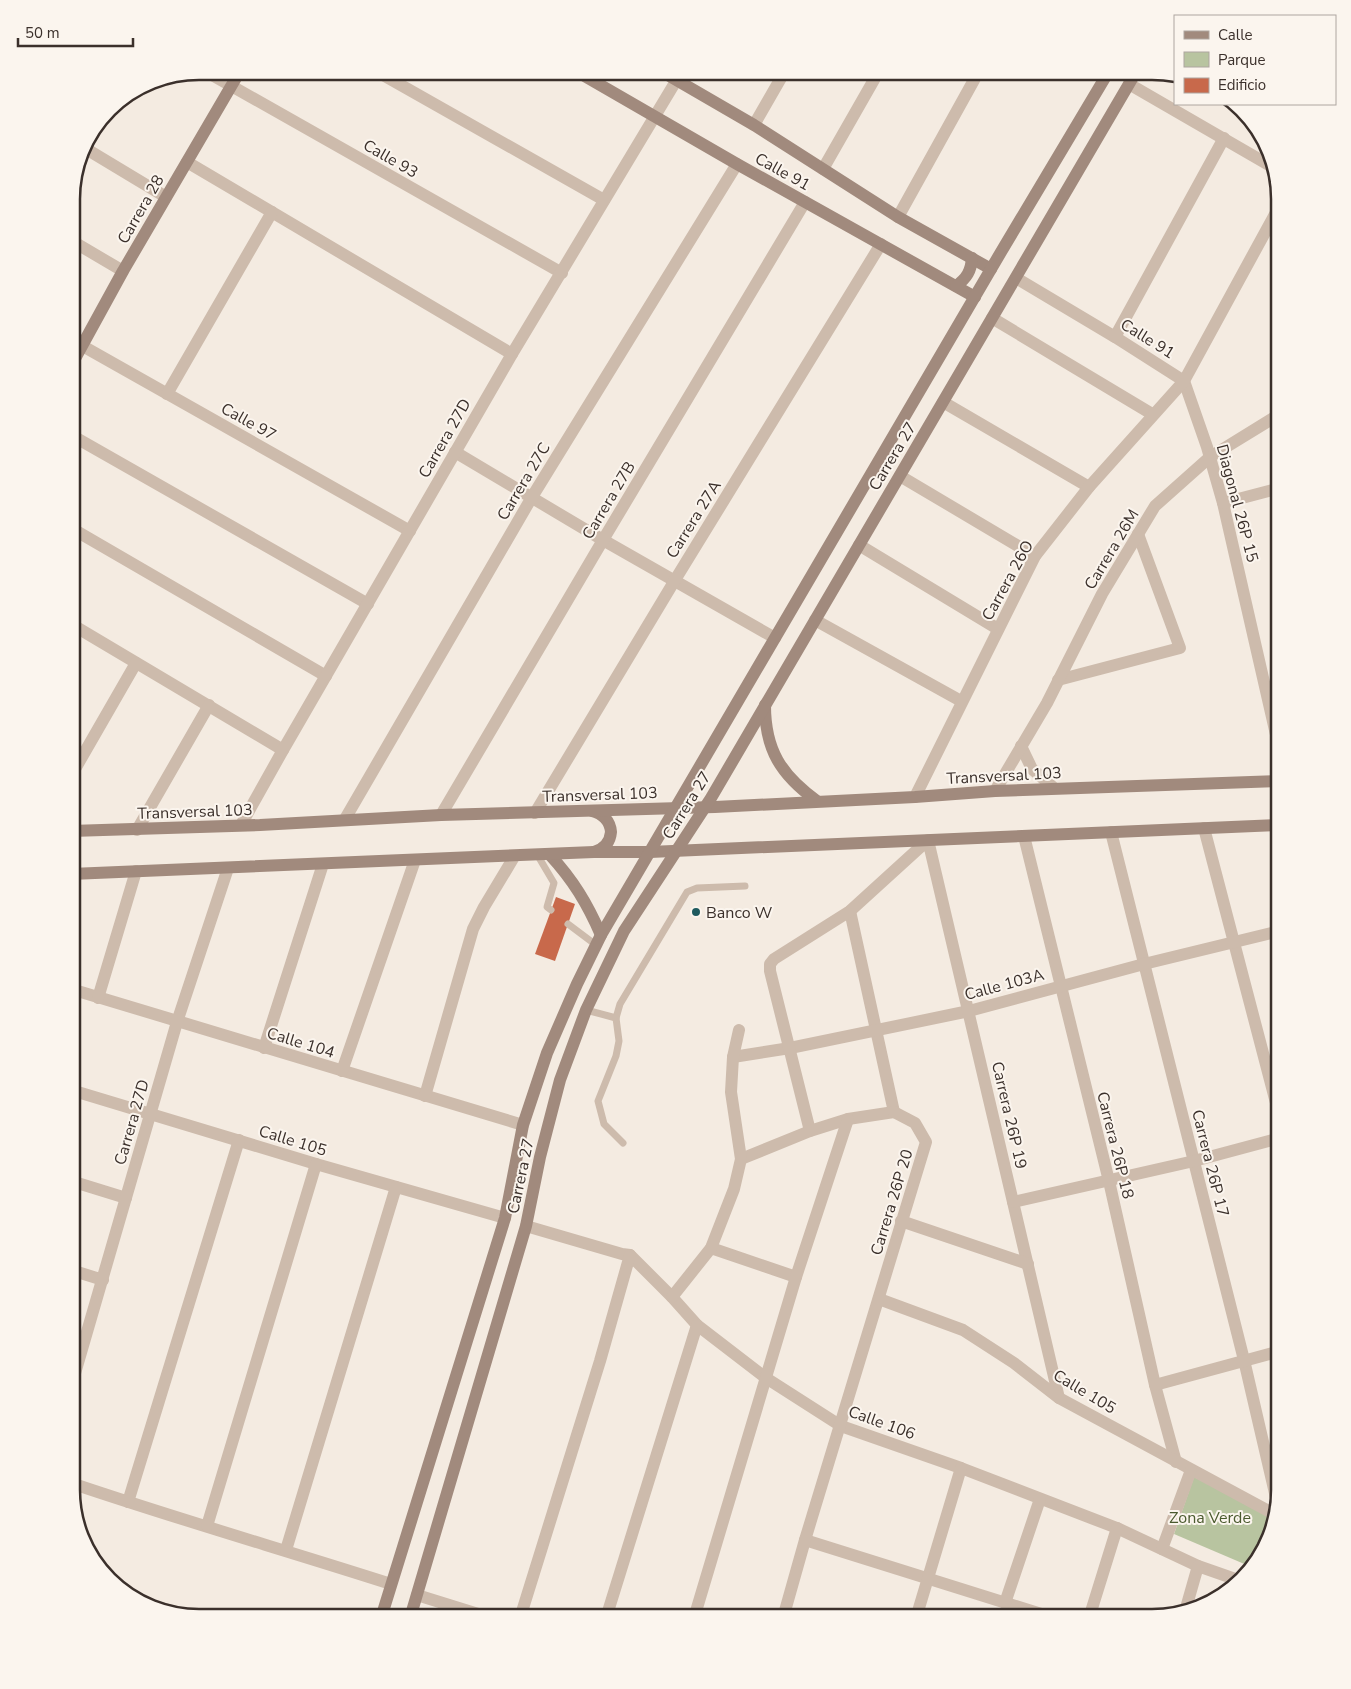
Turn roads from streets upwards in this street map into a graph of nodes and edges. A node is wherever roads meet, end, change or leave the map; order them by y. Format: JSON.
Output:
{"nodes":[{"id":1,"x":221,"y":80,"type":"edge"},
{"id":2,"x":235,"y":80,"type":"edge"},
{"id":3,"x":392,"y":80,"type":"edge"},
{"id":4,"x":591,"y":80,"type":"edge"},
{"id":5,"x":677,"y":80,"type":"edge"},
{"id":6,"x":686,"y":80,"type":"edge"},
{"id":7,"x":780,"y":80,"type":"edge"},
{"id":8,"x":874,"y":80,"type":"edge"},
{"id":9,"x":975,"y":80,"type":"edge"},
{"id":10,"x":1104,"y":80,"type":"edge"},
{"id":11,"x":1131,"y":80,"type":"edge"},
{"id":12,"x":1129,"y":84,"type":"junction"},
{"id":13,"x":231,"y":86,"type":"junction"},
{"id":14,"x":654,"y":117,"type":"junction"},
{"id":15,"x":754,"y":125,"type":"junction"},
{"id":16,"x":1224,"y":138,"type":"junction"},
{"id":17,"x":91,"y":151,"type":"edge"},
{"id":18,"x":187,"y":162,"type":"junction"},
{"id":19,"x":1265,"y":163,"type":"edge"},
{"id":20,"x":737,"y":164,"type":"junction"},
{"id":21,"x":823,"y":169,"type":"junction"},
{"id":22,"x":166,"y":197,"type":"junction"},
{"id":23,"x":604,"y":200,"type":"junction"},
{"id":24,"x":805,"y":202,"type":"junction"},
{"id":25,"x":272,"y":212,"type":"junction"},
{"id":26,"x":898,"y":217,"type":"junction"},
{"id":27,"x":1271,"y":222,"type":"edge"},
{"id":28,"x":881,"y":244,"type":"junction"},
{"id":29,"x":80,"y":246,"type":"edge"},
{"id":30,"x":972,"y":258,"type":"junction"},
{"id":31,"x":991,"y":269,"type":"junction"},
{"id":32,"x":123,"y":271,"type":"junction"},
{"id":33,"x":562,"y":273,"type":"junction"},
{"id":34,"x":1016,"y":278,"type":"junction"},
{"id":35,"x":956,"y":286,"type":"junction"},
{"id":36,"x":975,"y":297,"type":"junction"},
{"id":37,"x":992,"y":318,"type":"junction"},
{"id":38,"x":1115,"y":337,"type":"junction"},
{"id":39,"x":80,"y":338,"type":"edge"},
{"id":40,"x":80,"y":345,"type":"edge"},
{"id":41,"x":512,"y":354,"type":"junction"},
{"id":42,"x":1184,"y":381,"type":"junction"},
{"id":43,"x":167,"y":394,"type":"junction"},
{"id":44,"x":943,"y":402,"type":"junction"},
{"id":45,"x":1152,"y":414,"type":"junction"},
{"id":46,"x":1271,"y":419,"type":"edge"},
{"id":47,"x":80,"y":440,"type":"edge"},
{"id":48,"x":455,"y":452,"type":"junction"},
{"id":49,"x":1209,"y":452,"type":"junction"},
{"id":50,"x":900,"y":476,"type":"junction"},
{"id":51,"x":1089,"y":487,"type":"junction"},
{"id":52,"x":1271,"y":490,"type":"edge"},
{"id":53,"x":532,"y":497,"type":"junction"},
{"id":54,"x":1223,"y":503,"type":"junction"},
{"id":55,"x":410,"y":531,"type":"junction"},
{"id":56,"x":80,"y":533,"type":"edge"},
{"id":57,"x":1138,"y":534,"type":"junction"},
{"id":58,"x":603,"y":540,"type":"junction"},
{"id":59,"x":859,"y":545,"type":"junction"},
{"id":60,"x":1035,"y":556,"type":"junction"},
{"id":61,"x":675,"y":580,"type":"junction"},
{"id":62,"x":368,"y":604,"type":"junction"},
{"id":63,"x":815,"y":620,"type":"junction"},
{"id":64,"x":80,"y":629,"type":"edge"},
{"id":65,"x":998,"y":629,"type":"junction"},
{"id":66,"x":775,"y":638,"type":"junction"},
{"id":67,"x":136,"y":663,"type":"junction"},
{"id":68,"x":326,"y":676,"type":"junction"},
{"id":69,"x":1058,"y":680,"type":"junction"},
{"id":70,"x":1271,"y":692,"type":"edge"},
{"id":71,"x":962,"y":701,"type":"junction"},
{"id":72,"x":765,"y":704,"type":"junction"},
{"id":73,"x":209,"y":705,"type":"junction"},
{"id":74,"x":1021,"y":746,"type":"junction"},
{"id":75,"x":282,"y":750,"type":"junction"},
{"id":76,"x":80,"y":760,"type":"edge"},
{"id":77,"x":1271,"y":781,"type":"edge"},
{"id":78,"x":1054,"y":788,"type":"junction"},
{"id":79,"x":995,"y":791,"type":"junction"},
{"id":80,"x":915,"y":797,"type":"junction"},
{"id":81,"x":817,"y":801,"type":"junction"},
{"id":82,"x":705,"y":807,"type":"junction"},
{"id":83,"x":676,"y":808,"type":"junction"},
{"id":84,"x":590,"y":811,"type":"junction"},
{"id":85,"x":535,"y":813,"type":"junction"},
{"id":86,"x":441,"y":815,"type":"junction"},
{"id":87,"x":345,"y":819,"type":"junction"},
{"id":88,"x":241,"y":825,"type":"junction"},
{"id":89,"x":1271,"y":825,"type":"edge"},
{"id":90,"x":1204,"y":828,"type":"junction"},
{"id":91,"x":137,"y":830,"type":"junction"},
{"id":92,"x":80,"y":831,"type":"edge"},
{"id":93,"x":1111,"y":832,"type":"junction"},
{"id":94,"x":1024,"y":836,"type":"junction"},
{"id":95,"x":928,"y":840,"type":"junction"},
{"id":96,"x":677,"y":850,"type":"junction"},
{"id":97,"x":594,"y":852,"type":"junction"},
{"id":98,"x":650,"y":852,"type":"junction"},
{"id":99,"x":544,"y":856,"type":"junction"},
{"id":100,"x":514,"y":857,"type":"junction"},
{"id":101,"x":415,"y":860,"type":"junction"},
{"id":102,"x":323,"y":864,"type":"junction"},
{"id":103,"x":228,"y":868,"type":"junction"},
{"id":104,"x":136,"y":871,"type":"junction"},
{"id":105,"x":80,"y":874,"type":"edge"},
{"id":106,"x":850,"y":911,"type":"junction"},
{"id":107,"x":1271,"y":933,"type":"edge"},
{"id":108,"x":598,"y":940,"type":"junction"},
{"id":109,"x":1234,"y":943,"type":"junction"},
{"id":110,"x":1144,"y":964,"type":"junction"},
{"id":111,"x":1061,"y":986,"type":"junction"},
{"id":112,"x":80,"y":992,"type":"edge"},
{"id":113,"x":98,"y":998,"type":"junction"},
{"id":114,"x":969,"y":1011,"type":"junction"},
{"id":115,"x":177,"y":1022,"type":"junction"},
{"id":116,"x":739,"y":1030,"type":"dead end"},
{"id":117,"x":876,"y":1030,"type":"junction"},
{"id":118,"x":264,"y":1048,"type":"junction"},
{"id":119,"x":790,"y":1048,"type":"junction"},
{"id":120,"x":733,"y":1057,"type":"junction"},
{"id":121,"x":342,"y":1072,"type":"junction"},
{"id":122,"x":1271,"y":1084,"type":"edge"},
{"id":123,"x":80,"y":1093,"type":"edge"},
{"id":124,"x":426,"y":1096,"type":"junction"},
{"id":125,"x":894,"y":1112,"type":"junction"},
{"id":126,"x":151,"y":1114,"type":"junction"},
{"id":127,"x":848,"y":1119,"type":"junction"},
{"id":128,"x":522,"y":1125,"type":"junction"},
{"id":129,"x":810,"y":1131,"type":"junction"},
{"id":130,"x":238,"y":1140,"type":"junction"},
{"id":131,"x":1271,"y":1140,"type":"edge"},
{"id":132,"x":741,"y":1160,"type":"junction"},
{"id":133,"x":1194,"y":1161,"type":"junction"},
{"id":134,"x":316,"y":1164,"type":"junction"},
{"id":135,"x":1108,"y":1181,"type":"junction"},
{"id":136,"x":80,"y":1184,"type":"edge"},
{"id":137,"x":396,"y":1188,"type":"junction"},
{"id":138,"x":126,"y":1198,"type":"junction"},
{"id":139,"x":1013,"y":1202,"type":"junction"},
{"id":140,"x":505,"y":1218,"type":"junction"},
{"id":141,"x":901,"y":1221,"type":"junction"},
{"id":142,"x":526,"y":1226,"type":"junction"},
{"id":143,"x":711,"y":1248,"type":"junction"},
{"id":144,"x":630,"y":1255,"type":"junction"},
{"id":145,"x":1028,"y":1264,"type":"junction"},
{"id":146,"x":80,"y":1273,"type":"edge"},
{"id":147,"x":796,"y":1277,"type":"junction"},
{"id":148,"x":102,"y":1280,"type":"junction"},
{"id":149,"x":672,"y":1296,"type":"junction"},
{"id":150,"x":878,"y":1299,"type":"junction"},
{"id":151,"x":697,"y":1325,"type":"junction"},
{"id":152,"x":80,"y":1345,"type":"edge"},
{"id":153,"x":1271,"y":1353,"type":"edge"},
{"id":154,"x":1244,"y":1360,"type":"junction"},
{"id":155,"x":766,"y":1378,"type":"junction"},
{"id":156,"x":1155,"y":1385,"type":"junction"},
{"id":157,"x":1059,"y":1398,"type":"junction"},
{"id":158,"x":841,"y":1426,"type":"junction"},
{"id":159,"x":1176,"y":1462,"type":"junction"},
{"id":160,"x":961,"y":1468,"type":"junction"},
{"id":161,"x":1191,"y":1470,"type":"junction"},
{"id":162,"x":1271,"y":1476,"type":"edge"},
{"id":163,"x":80,"y":1486,"type":"edge"},
{"id":164,"x":1040,"y":1499,"type":"junction"},
{"id":165,"x":128,"y":1502,"type":"junction"},
{"id":166,"x":1269,"y":1511,"type":"edge"},
{"id":167,"x":207,"y":1526,"type":"junction"},
{"id":168,"x":1117,"y":1528,"type":"junction"},
{"id":169,"x":805,"y":1540,"type":"junction"},
{"id":170,"x":1162,"y":1549,"type":"junction"},
{"id":171,"x":286,"y":1550,"type":"junction"},
{"id":172,"x":1198,"y":1566,"type":"junction"},
{"id":173,"x":928,"y":1578,"type":"junction"},
{"id":174,"x":1231,"y":1578,"type":"edge"},
{"id":175,"x":391,"y":1584,"type":"junction"},
{"id":176,"x":417,"y":1595,"type":"junction"},
{"id":177,"x":1005,"y":1603,"type":"junction"},
{"id":178,"x":1187,"y":1604,"type":"edge"},
{"id":179,"x":384,"y":1609,"type":"edge"},
{"id":180,"x":413,"y":1609,"type":"edge"},
{"id":181,"x":462,"y":1609,"type":"edge"},
{"id":182,"x":523,"y":1609,"type":"edge"},
{"id":183,"x":609,"y":1609,"type":"edge"},
{"id":184,"x":697,"y":1609,"type":"edge"},
{"id":185,"x":786,"y":1609,"type":"edge"},
{"id":186,"x":919,"y":1609,"type":"edge"},
{"id":187,"x":1025,"y":1609,"type":"edge"},
{"id":188,"x":1092,"y":1609,"type":"edge"}],
"edges":[{"from":1,"to":13,"type":"street","name":"Calle 93"},
{"from":2,"to":13,"type":"street","name":"Carrera 28"},
{"from":3,"to":23,"type":"street"},
{"from":4,"to":14,"type":"street","name":"Calle 91"},
{"from":5,"to":14,"type":"street","name":"Carrera 27D"},
{"from":6,"to":15,"type":"street","name":"Calle 91"},
{"from":7,"to":15,"type":"street"},
{"from":8,"to":21,"type":"street"},
{"from":9,"to":26,"type":"street"},
{"from":10,"to":31,"type":"street","name":"Carrera 27"},
{"from":11,"to":12,"type":"street","name":"Carrera 27"},
{"from":12,"to":16,"type":"street"},
{"from":12,"to":34,"type":"street","name":"Carrera 27"},
{"from":13,"to":18,"type":"street","name":"Carrera 28"},
{"from":13,"to":33,"type":"street","name":"Calle 93"},
{"from":14,"to":20,"type":"street","name":"Calle 91"},
{"from":14,"to":23,"type":"street","name":"Carrera 27D"},
{"from":15,"to":21,"type":"street","name":"Calle 91"},
{"from":16,"to":19,"type":"street"},
{"from":16,"to":38,"type":"street"},
{"from":17,"to":22,"type":"street"},
{"from":18,"to":22,"type":"street","name":"Carrera 28"},
{"from":18,"to":25,"type":"street"},
{"from":20,"to":24,"type":"street","name":"Calle 91"},
{"from":20,"to":53,"type":"street","name":"Carrera 27C"},
{"from":21,"to":26,"type":"street","name":"Calle 91"},
{"from":22,"to":32,"type":"street","name":"Carrera 28"},
{"from":23,"to":33,"type":"street","name":"Carrera 27D"},
{"from":24,"to":28,"type":"street","name":"Calle 91"},
{"from":24,"to":58,"type":"street","name":"Carrera 27B"},
{"from":25,"to":41,"type":"street"},
{"from":25,"to":43,"type":"street"},
{"from":26,"to":30,"type":"street","name":"Calle 91"},
{"from":27,"to":42,"type":"street","name":"Carrera 26O"},
{"from":28,"to":35,"type":"street","name":"Calle 91"},
{"from":28,"to":61,"type":"street","name":"Carrera 27A"},
{"from":29,"to":32,"type":"street"},
{"from":30,"to":31,"type":"street","name":"Calle 91"},
{"from":30,"to":35,"type":"street"},
{"from":31,"to":36,"type":"street","name":"Carrera 27"},
{"from":32,"to":39,"type":"street","name":"Carrera 28"},
{"from":33,"to":41,"type":"street","name":"Carrera 27D"},
{"from":34,"to":37,"type":"street","name":"Carrera 27"},
{"from":34,"to":38,"type":"street","name":"Calle 91"},
{"from":35,"to":36,"type":"street","name":"Calle 91"},
{"from":36,"to":66,"type":"street","name":"Carrera 27"},
{"from":37,"to":44,"type":"street","name":"Carrera 27"},
{"from":37,"to":45,"type":"street"},
{"from":38,"to":42,"type":"street","name":"Calle 91"},
{"from":40,"to":43,"type":"street","name":"Calle 97"},
{"from":41,"to":48,"type":"street","name":"Carrera 27D"},
{"from":42,"to":45,"type":"street","name":"Carrera 26O"},
{"from":42,"to":49,"type":"street","name":"Diagonal 26P 15"},
{"from":43,"to":55,"type":"street","name":"Calle 97"},
{"from":44,"to":50,"type":"street","name":"Carrera 27"},
{"from":44,"to":51,"type":"street"},
{"from":45,"to":51,"type":"street","name":"Carrera 26O"},
{"from":46,"to":49,"type":"street","name":"Carrera 26M"},
{"from":47,"to":62,"type":"street"},
{"from":48,"to":53,"type":"street"},
{"from":48,"to":55,"type":"street","name":"Carrera 27D"},
{"from":49,"to":54,"type":"street","name":"Diagonal 26P 15"},
{"from":49,"to":57,"type":"street","name":"Carrera 26M"},
{"from":50,"to":59,"type":"street","name":"Carrera 27"},
{"from":50,"to":60,"type":"street"},
{"from":51,"to":60,"type":"street","name":"Carrera 26O"},
{"from":52,"to":54,"type":"street"},
{"from":53,"to":58,"type":"street"},
{"from":53,"to":87,"type":"street","name":"Carrera 27C"},
{"from":54,"to":70,"type":"street","name":"Diagonal 26P 15"},
{"from":55,"to":62,"type":"street","name":"Carrera 27D"},
{"from":56,"to":68,"type":"street"},
{"from":57,"to":69,"type":"street","name":"Carrera 26M"},
{"from":57,"to":69,"type":"street"},
{"from":58,"to":61,"type":"street"},
{"from":58,"to":86,"type":"street","name":"Carrera 27B"},
{"from":59,"to":63,"type":"street","name":"Carrera 27"},
{"from":59,"to":65,"type":"street"},
{"from":60,"to":65,"type":"street","name":"Carrera 26O"},
{"from":61,"to":66,"type":"street"},
{"from":61,"to":85,"type":"street","name":"Carrera 27A"},
{"from":62,"to":68,"type":"street","name":"Carrera 27D"},
{"from":63,"to":71,"type":"street"},
{"from":63,"to":72,"type":"street","name":"Carrera 27"},
{"from":64,"to":67,"type":"street"},
{"from":65,"to":71,"type":"street","name":"Carrera 26O"},
{"from":66,"to":83,"type":"street","name":"Carrera 27"},
{"from":67,"to":73,"type":"street"},
{"from":67,"to":76,"type":"street"},
{"from":68,"to":75,"type":"street","name":"Carrera 27D"},
{"from":69,"to":74,"type":"street","name":"Carrera 26M"},
{"from":71,"to":80,"type":"street","name":"Carrera 26O"},
{"from":72,"to":81,"type":"street"},
{"from":72,"to":82,"type":"street","name":"Carrera 27"},
{"from":73,"to":75,"type":"street"},
{"from":73,"to":91,"type":"street"},
{"from":74,"to":78,"type":"street"},
{"from":74,"to":79,"type":"street","name":"Carrera 26M"},
{"from":75,"to":88,"type":"street","name":"Carrera 27D"},
{"from":77,"to":78,"type":"street","name":"Transversal 103"},
{"from":78,"to":79,"type":"street","name":"Transversal 103"},
{"from":79,"to":80,"type":"street","name":"Transversal 103"},
{"from":80,"to":81,"type":"street","name":"Transversal 103"},
{"from":81,"to":82,"type":"street","name":"Transversal 103"},
{"from":82,"to":83,"type":"street","name":"Transversal 103"},
{"from":82,"to":96,"type":"street","name":"Carrera 27"},
{"from":83,"to":84,"type":"street","name":"Transversal 103"},
{"from":83,"to":98,"type":"street","name":"Carrera 27"},
{"from":84,"to":85,"type":"street","name":"Transversal 103"},
{"from":84,"to":97,"type":"street"},
{"from":85,"to":86,"type":"street","name":"Transversal 103"},
{"from":86,"to":87,"type":"street","name":"Transversal 103"},
{"from":87,"to":88,"type":"street","name":"Transversal 103"},
{"from":88,"to":91,"type":"street","name":"Transversal 103"},
{"from":89,"to":90,"type":"street"},
{"from":90,"to":93,"type":"street"},
{"from":90,"to":109,"type":"street"},
{"from":91,"to":92,"type":"street","name":"Transversal 103"},
{"from":93,"to":94,"type":"street"},
{"from":93,"to":110,"type":"street","name":"Carrera 26P 17"},
{"from":94,"to":95,"type":"street"},
{"from":94,"to":111,"type":"street","name":"Carrera 26P 18"},
{"from":95,"to":96,"type":"street"},
{"from":95,"to":106,"type":"street"},
{"from":95,"to":114,"type":"street","name":"Carrera 26P 19"},
{"from":96,"to":98,"type":"street"},
{"from":96,"to":142,"type":"street","name":"Carrera 27"},
{"from":97,"to":98,"type":"street"},
{"from":97,"to":99,"type":"street"},
{"from":98,"to":108,"type":"street","name":"Carrera 27"},
{"from":99,"to":100,"type":"street"},
{"from":99,"to":108,"type":"street"},
{"from":100,"to":101,"type":"street"},
{"from":100,"to":124,"type":"street"},
{"from":101,"to":102,"type":"street"},
{"from":101,"to":121,"type":"street"},
{"from":102,"to":103,"type":"street"},
{"from":102,"to":118,"type":"street"},
{"from":103,"to":104,"type":"street"},
{"from":103,"to":115,"type":"street","name":"Carrera 27D"},
{"from":104,"to":105,"type":"street"},
{"from":104,"to":113,"type":"street"},
{"from":106,"to":117,"type":"street"},
{"from":106,"to":119,"type":"street"},
{"from":107,"to":109,"type":"street","name":"Calle 103A"},
{"from":108,"to":128,"type":"street","name":"Carrera 27"},
{"from":109,"to":110,"type":"street","name":"Calle 103A"},
{"from":109,"to":122,"type":"street"},
{"from":110,"to":111,"type":"street","name":"Calle 103A"},
{"from":110,"to":133,"type":"street","name":"Carrera 26P 17"},
{"from":111,"to":114,"type":"street","name":"Calle 103A"},
{"from":111,"to":135,"type":"street","name":"Carrera 26P 18"},
{"from":112,"to":113,"type":"street","name":"Calle 104"},
{"from":113,"to":115,"type":"street","name":"Calle 104"},
{"from":114,"to":117,"type":"street","name":"Calle 103A"},
{"from":114,"to":139,"type":"street","name":"Carrera 26P 19"},
{"from":115,"to":118,"type":"street","name":"Calle 104"},
{"from":115,"to":126,"type":"street","name":"Carrera 27D"},
{"from":116,"to":120,"type":"street"},
{"from":117,"to":119,"type":"street","name":"Calle 103A"},
{"from":117,"to":125,"type":"street"},
{"from":118,"to":121,"type":"street","name":"Calle 104"},
{"from":119,"to":120,"type":"street","name":"Calle 103A"},
{"from":119,"to":129,"type":"street"},
{"from":120,"to":132,"type":"street"},
{"from":121,"to":124,"type":"street","name":"Calle 104"},
{"from":123,"to":126,"type":"street","name":"Calle 105"},
{"from":124,"to":128,"type":"street","name":"Calle 104"},
{"from":125,"to":127,"type":"street"},
{"from":125,"to":141,"type":"street","name":"Carrera 26P 20"},
{"from":126,"to":130,"type":"street","name":"Calle 105"},
{"from":126,"to":138,"type":"street","name":"Carrera 27D"},
{"from":127,"to":129,"type":"street"},
{"from":127,"to":147,"type":"street"},
{"from":128,"to":140,"type":"street","name":"Carrera 27"},
{"from":129,"to":132,"type":"street"},
{"from":130,"to":134,"type":"street","name":"Calle 105"},
{"from":130,"to":165,"type":"street"},
{"from":131,"to":133,"type":"street"},
{"from":132,"to":143,"type":"street"},
{"from":133,"to":135,"type":"street"},
{"from":133,"to":154,"type":"street","name":"Carrera 26P 17"},
{"from":134,"to":137,"type":"street","name":"Calle 105"},
{"from":134,"to":167,"type":"street"},
{"from":135,"to":139,"type":"street"},
{"from":135,"to":156,"type":"street","name":"Carrera 26P 18"},
{"from":136,"to":138,"type":"street"},
{"from":137,"to":140,"type":"street","name":"Calle 105"},
{"from":137,"to":171,"type":"street"},
{"from":138,"to":148,"type":"street","name":"Carrera 27D"},
{"from":139,"to":145,"type":"street","name":"Carrera 26P 19"},
{"from":140,"to":175,"type":"street","name":"Carrera 27"},
{"from":141,"to":145,"type":"street"},
{"from":141,"to":150,"type":"street","name":"Carrera 26P 20"},
{"from":142,"to":144,"type":"street"},
{"from":142,"to":176,"type":"street","name":"Carrera 27"},
{"from":143,"to":147,"type":"street"},
{"from":143,"to":149,"type":"street"},
{"from":144,"to":149,"type":"street","name":"Calle 106"},
{"from":144,"to":182,"type":"street"},
{"from":145,"to":157,"type":"street","name":"Carrera 26P 19"},
{"from":146,"to":148,"type":"street"},
{"from":147,"to":155,"type":"street"},
{"from":148,"to":152,"type":"street","name":"Carrera 27D"},
{"from":149,"to":151,"type":"street","name":"Calle 106"},
{"from":150,"to":157,"type":"street","name":"Calle 105"},
{"from":150,"to":158,"type":"street","name":"Carrera 26P 20"},
{"from":151,"to":155,"type":"street","name":"Calle 106"},
{"from":151,"to":183,"type":"street"},
{"from":153,"to":154,"type":"street"},
{"from":154,"to":156,"type":"street"},
{"from":154,"to":162,"type":"street","name":"Carrera 26P 17"},
{"from":155,"to":158,"type":"street","name":"Calle 106"},
{"from":155,"to":184,"type":"street"},
{"from":156,"to":159,"type":"street","name":"Carrera 26P 18"},
{"from":157,"to":159,"type":"street","name":"Calle 105"},
{"from":158,"to":160,"type":"street","name":"Calle 106"},
{"from":158,"to":169,"type":"street","name":"Carrera 26P 20"},
{"from":159,"to":161,"type":"street","name":"Calle 105"},
{"from":160,"to":164,"type":"street","name":"Calle 106"},
{"from":160,"to":173,"type":"street"},
{"from":161,"to":166,"type":"street","name":"Calle 105"},
{"from":161,"to":170,"type":"street"},
{"from":163,"to":165,"type":"street"},
{"from":164,"to":168,"type":"street","name":"Calle 106"},
{"from":164,"to":177,"type":"street"},
{"from":165,"to":167,"type":"street"},
{"from":167,"to":171,"type":"street"},
{"from":168,"to":170,"type":"street","name":"Calle 106"},
{"from":168,"to":188,"type":"street"},
{"from":169,"to":173,"type":"street"},
{"from":169,"to":185,"type":"street","name":"Carrera 26P 20"},
{"from":170,"to":172,"type":"street","name":"Calle 106"},
{"from":171,"to":175,"type":"street"},
{"from":172,"to":174,"type":"street","name":"Calle 106"},
{"from":172,"to":178,"type":"street"},
{"from":173,"to":177,"type":"street"},
{"from":173,"to":186,"type":"street"},
{"from":175,"to":179,"type":"street","name":"Carrera 27"},
{"from":176,"to":180,"type":"street","name":"Carrera 27"},
{"from":176,"to":181,"type":"street"},
{"from":177,"to":187,"type":"street"}]}
